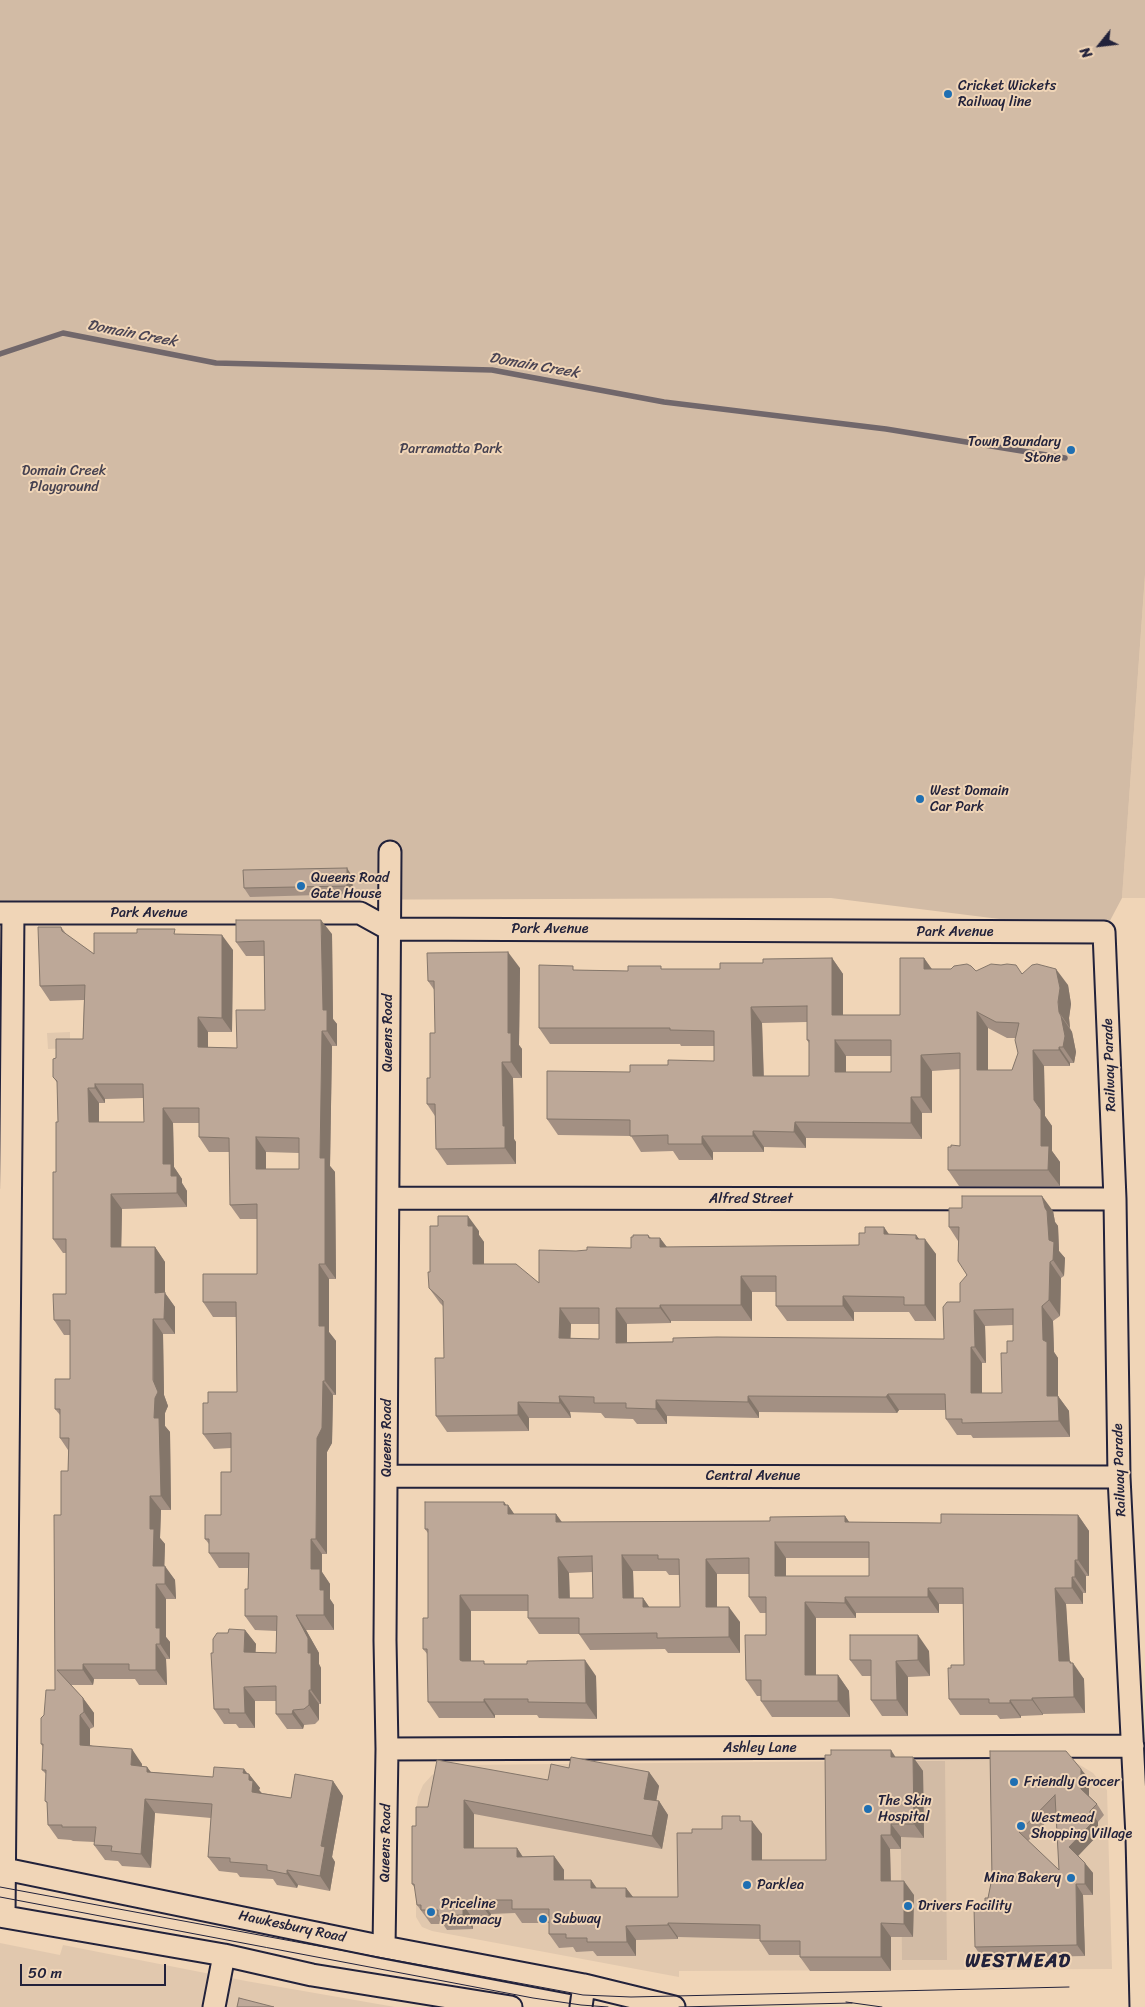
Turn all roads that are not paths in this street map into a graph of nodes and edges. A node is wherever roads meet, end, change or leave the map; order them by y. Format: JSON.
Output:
{"nodes":[{"id":1,"x":390,"y":852,"type":"dead end"},
{"id":2,"x":7,"y":913,"type":"edge"},
{"id":3,"x":389,"y":928,"type":"junction"},
{"id":4,"x":1104,"y":932,"type":"joint"},
{"id":5,"x":388,"y":1198,"type":"junction"},
{"id":6,"x":1115,"y":1199,"type":"junction"},
{"id":7,"x":387,"y":1476,"type":"junction"},
{"id":8,"x":1119,"y":1477,"type":"junction"},
{"id":9,"x":1133,"y":1746,"type":"junction"},
{"id":10,"x":387,"y":1749,"type":"junction"},
{"id":11,"x":2,"y":1869,"type":"edge"},
{"id":12,"x":2,"y":1916,"type":"edge"},
{"id":13,"x":384,"y":1947,"type":"junction"},
{"id":14,"x":224,"y":1955,"type":"junction"},
{"id":15,"x":584,"y":1985,"type":"junction"},
{"id":16,"x":214,"y":2007,"type":"edge"},
{"id":17,"x":511,"y":2007,"type":"edge"},
{"id":18,"x":581,"y":2007,"type":"edge"},
{"id":19,"x":674,"y":2007,"type":"edge"},
{"id":20,"x":1141,"y":2007,"type":"edge"}],
"edges":[{"from":1,"to":3,"type":"street","name":"Queens Road"},
{"from":2,"to":3,"type":"street","name":"Park Avenue"},
{"from":2,"to":11,"type":"street"},
{"from":3,"to":4,"type":"street","name":"Park Avenue"},
{"from":3,"to":5,"type":"street","name":"Queens Road"},
{"from":4,"to":6,"type":"street","name":"Railway Parade"},
{"from":5,"to":6,"type":"street","name":"Alfred Street"},
{"from":5,"to":7,"type":"street","name":"Queens Road"},
{"from":6,"to":8,"type":"street","name":"Railway Parade"},
{"from":7,"to":8,"type":"street","name":"Central Avenue"},
{"from":7,"to":10,"type":"street","name":"Queens Road"},
{"from":8,"to":9,"type":"street","name":"Railway Parade"},
{"from":9,"to":10,"type":"street","name":"Ashley Lane"},
{"from":9,"to":20,"type":"street","name":"Railway Parade"},
{"from":10,"to":13,"type":"street","name":"Queens Road"},
{"from":11,"to":12,"type":"street"},
{"from":11,"to":13,"type":"street","name":"Hawkesbury Road"},
{"from":12,"to":14,"type":"street"},
{"from":13,"to":15,"type":"street","name":"Hawkesbury Road"},
{"from":14,"to":16,"type":"street"},
{"from":14,"to":17,"type":"street"},
{"from":15,"to":18,"type":"street"},
{"from":15,"to":19,"type":"street","name":"Hawkesbury Road"}]}
